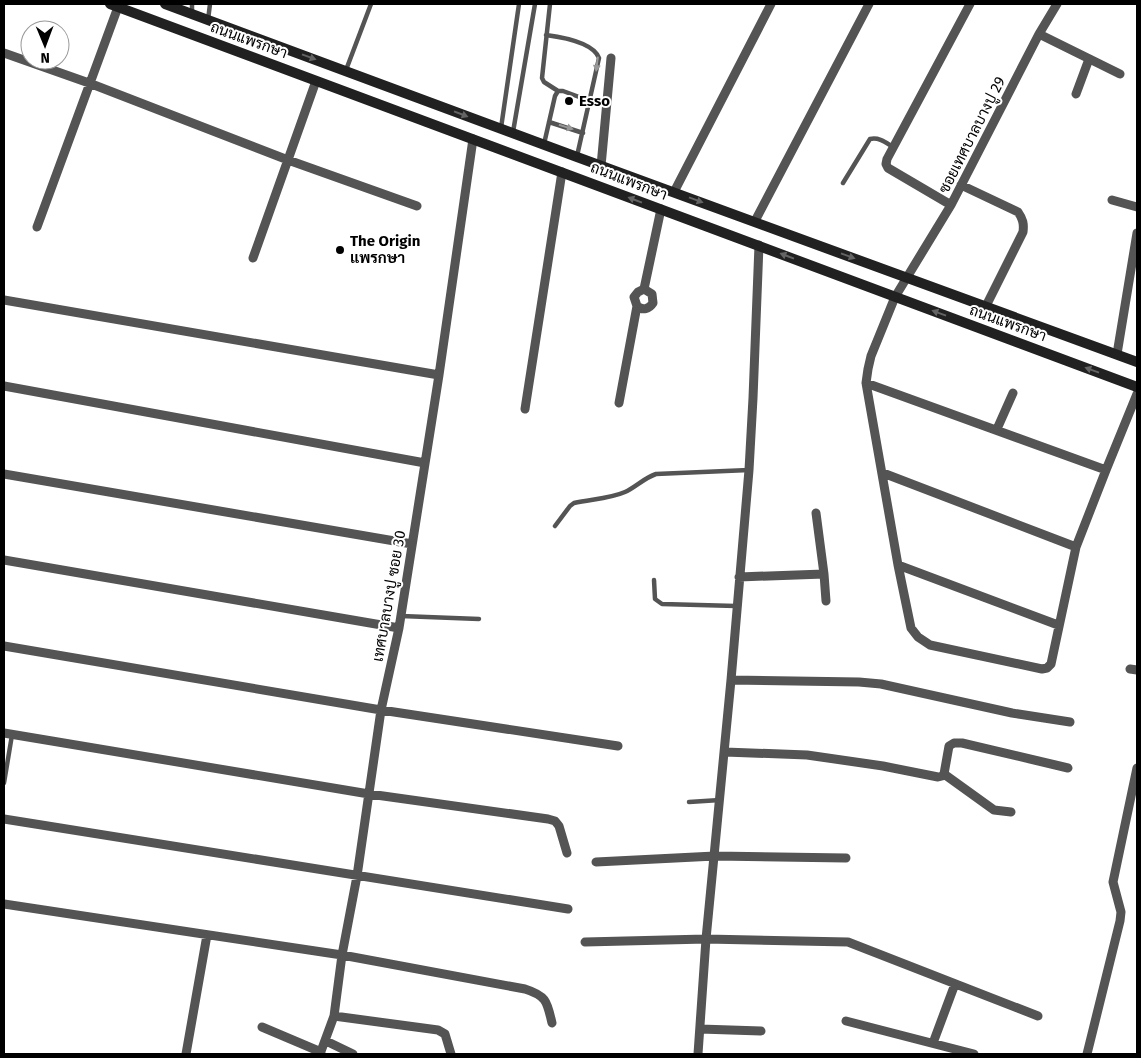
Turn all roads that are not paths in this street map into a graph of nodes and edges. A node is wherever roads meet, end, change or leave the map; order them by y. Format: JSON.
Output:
{"nodes":[{"id":1,"x":164,"y":4,"type":"edge"},
{"id":2,"x":210,"y":4,"type":"edge"},
{"id":3,"x":371,"y":4,"type":"edge"},
{"id":4,"x":519,"y":4,"type":"edge"},
{"id":5,"x":535,"y":4,"type":"edge"},
{"id":6,"x":550,"y":4,"type":"edge"},
{"id":7,"x":771,"y":4,"type":"edge"},
{"id":8,"x":869,"y":4,"type":"edge"},
{"id":9,"x":970,"y":4,"type":"edge"},
{"id":10,"x":1057,"y":4,"type":"edge"},
{"id":11,"x":114,"y":5,"type":"edge"},
{"id":12,"x":192,"y":9,"type":"edge"},
{"id":13,"x":208,"y":20,"type":"junction"},
{"id":14,"x":1040,"y":34,"type":"junction"},
{"id":15,"x":546,"y":35,"type":"junction"},
{"id":16,"x":4,"y":53,"type":"edge"},
{"id":17,"x":611,"y":58,"type":"dead end"},
{"id":18,"x":1089,"y":59,"type":"junction"},
{"id":19,"x":346,"y":71,"type":"junction"},
{"id":20,"x":1120,"y":74,"type":"dead end"},
{"id":21,"x":316,"y":81,"type":"junction"},
{"id":22,"x":89,"y":83,"type":"junction"},
{"id":23,"x":558,"y":91,"type":"junction"},
{"id":24,"x":1076,"y":94,"type":"dead end"},
{"id":25,"x":590,"y":101,"type":"junction"},
{"id":26,"x":550,"y":122,"type":"junction"},
{"id":27,"x":500,"y":129,"type":"junction"},
{"id":28,"x":513,"y":133,"type":"junction"},
{"id":29,"x":583,"y":133,"type":"junction"},
{"id":30,"x":472,"y":139,"type":"junction"},
{"id":31,"x":544,"y":144,"type":"junction"},
{"id":32,"x":893,"y":147,"type":"junction"},
{"id":33,"x":577,"y":157,"type":"junction"},
{"id":34,"x":288,"y":160,"type":"junction"},
{"id":35,"x":601,"y":166,"type":"junction"},
{"id":36,"x":562,"y":172,"type":"junction"},
{"id":37,"x":843,"y":183,"type":"dead end"},
{"id":38,"x":961,"y":185,"type":"junction"},
{"id":39,"x":674,"y":192,"type":"junction"},
{"id":40,"x":1112,"y":200,"type":"dead end"},
{"id":41,"x":951,"y":205,"type":"junction"},
{"id":42,"x":417,"y":206,"type":"dead end"},
{"id":43,"x":1137,"y":207,"type":"edge"},
{"id":44,"x":660,"y":210,"type":"junction"},
{"id":45,"x":755,"y":221,"type":"junction"},
{"id":46,"x":37,"y":227,"type":"dead end"},
{"id":47,"x":1137,"y":233,"type":"edge"},
{"id":48,"x":759,"y":245,"type":"junction"},
{"id":49,"x":253,"y":258,"type":"dead end"},
{"id":50,"x":906,"y":277,"type":"junction"},
{"id":51,"x":644,"y":289,"type":"junction"},
{"id":52,"x":895,"y":296,"type":"junction"},
{"id":53,"x":4,"y":300,"type":"edge"},
{"id":54,"x":637,"y":306,"type":"junction"},
{"id":55,"x":986,"y":306,"type":"junction"},
{"id":56,"x":1117,"y":354,"type":"junction"},
{"id":57,"x":1137,"y":362,"type":"edge"},
{"id":58,"x":439,"y":375,"type":"junction"},
{"id":59,"x":866,"y":383,"type":"junction"},
{"id":60,"x":4,"y":386,"type":"edge"},
{"id":61,"x":1137,"y":387,"type":"edge"},
{"id":62,"x":1013,"y":394,"type":"dead end"},
{"id":63,"x":1137,"y":394,"type":"edge"},
{"id":64,"x":619,"y":403,"type":"dead end"},
{"id":65,"x":525,"y":409,"type":"dead end"},
{"id":66,"x":996,"y":429,"type":"junction"},
{"id":67,"x":425,"y":463,"type":"junction"},
{"id":68,"x":748,"y":470,"type":"junction"},
{"id":69,"x":1106,"y":470,"type":"junction"},
{"id":70,"x":883,"y":473,"type":"junction"},
{"id":71,"x":4,"y":474,"type":"edge"},
{"id":72,"x":816,"y":513,"type":"dead end"},
{"id":73,"x":555,"y":526,"type":"dead end"},
{"id":74,"x":412,"y":544,"type":"junction"},
{"id":75,"x":1076,"y":547,"type":"junction"},
{"id":76,"x":4,"y":560,"type":"edge"},
{"id":77,"x":898,"y":565,"type":"junction"},
{"id":78,"x":824,"y":574,"type":"junction"},
{"id":79,"x":739,"y":577,"type":"junction"},
{"id":80,"x":654,"y":580,"type":"dead end"},
{"id":81,"x":826,"y":601,"type":"dead end"},
{"id":82,"x":736,"y":606,"type":"junction"},
{"id":83,"x":401,"y":616,"type":"junction"},
{"id":84,"x":479,"y":620,"type":"dead end"},
{"id":85,"x":1058,"y":625,"type":"junction"},
{"id":86,"x":399,"y":628,"type":"junction"},
{"id":87,"x":4,"y":646,"type":"edge"},
{"id":88,"x":731,"y":680,"type":"junction"},
{"id":89,"x":381,"y":710,"type":"junction"},
{"id":90,"x":1070,"y":722,"type":"dead end"},
{"id":91,"x":8,"y":734,"type":"edge"},
{"id":92,"x":618,"y":746,"type":"dead end"},
{"id":93,"x":725,"y":752,"type":"junction"},
{"id":94,"x":1068,"y":768,"type":"dead end"},
{"id":95,"x":1137,"y":768,"type":"edge"},
{"id":96,"x":944,"y":774,"type":"junction"},
{"id":97,"x":4,"y":783,"type":"edge"},
{"id":98,"x":369,"y":794,"type":"junction"},
{"id":99,"x":720,"y":800,"type":"junction"},
{"id":100,"x":689,"y":802,"type":"dead end"},
{"id":101,"x":1011,"y":812,"type":"dead end"},
{"id":102,"x":4,"y":819,"type":"edge"},
{"id":103,"x":567,"y":853,"type":"dead end"},
{"id":104,"x":715,"y":856,"type":"junction"},
{"id":105,"x":846,"y":858,"type":"dead end"},
{"id":106,"x":596,"y":862,"type":"dead end"},
{"id":107,"x":356,"y":876,"type":"junction"},
{"id":108,"x":4,"y":904,"type":"edge"},
{"id":109,"x":568,"y":909,"type":"dead end"},
{"id":110,"x":207,"y":935,"type":"junction"},
{"id":111,"x":706,"y":939,"type":"junction"},
{"id":112,"x":585,"y":942,"type":"dead end"},
{"id":113,"x":342,"y":955,"type":"junction"},
{"id":114,"x":955,"y":984,"type":"junction"},
{"id":115,"x":334,"y":1016,"type":"junction"},
{"id":116,"x":1038,"y":1016,"type":"dead end"},
{"id":117,"x":846,"y":1021,"type":"dead end"},
{"id":118,"x":552,"y":1023,"type":"dead end"},
{"id":119,"x":262,"y":1028,"type":"dead end"},
{"id":120,"x":700,"y":1029,"type":"junction"},
{"id":121,"x":761,"y":1031,"type":"dead end"},
{"id":122,"x":326,"y":1041,"type":"junction"},
{"id":123,"x":933,"y":1043,"type":"junction"},
{"id":124,"x":321,"y":1053,"type":"edge"},
{"id":125,"x":186,"y":1054,"type":"edge"},
{"id":126,"x":353,"y":1054,"type":"edge"},
{"id":127,"x":451,"y":1054,"type":"edge"},
{"id":128,"x":698,"y":1054,"type":"edge"},
{"id":129,"x":974,"y":1054,"type":"edge"},
{"id":130,"x":1087,"y":1054,"type":"edge"}],
"edges":[{"from":1,"to":12,"type":"main road","name":"ถนนแพรกษา"},
{"from":2,"to":13,"type":"lane"},
{"from":3,"to":19,"type":"lane"},
{"from":4,"to":27,"type":"lane"},
{"from":5,"to":28,"type":"lane"},
{"from":6,"to":15,"type":"lane"},
{"from":7,"to":39,"type":"street"},
{"from":8,"to":45,"type":"street"},
{"from":9,"to":32,"type":"street"},
{"from":10,"to":14,"type":"street","name":"ซอยเทศบาลบางปู 29"},
{"from":11,"to":21,"type":"main road","name":"ถนนแพรกษา"},
{"from":11,"to":22,"type":"street"},
{"from":12,"to":13,"type":"main road","name":"ถนนแพรกษา"},
{"from":13,"to":19,"type":"main road","name":"ถนนแพรกษา","one_way":true},
{"from":14,"to":18,"type":"street"},
{"from":14,"to":38,"type":"street","name":"ซอยเทศบาลบางปู 29"},
{"from":15,"to":23,"type":"lane"},
{"from":15,"to":25,"type":"lane","one_way":true},
{"from":16,"to":22,"type":"street"},
{"from":17,"to":35,"type":"street"},
{"from":18,"to":20,"type":"street"},
{"from":18,"to":24,"type":"street"},
{"from":19,"to":27,"type":"main road","name":"ถนนแพรกษา","one_way":true},
{"from":21,"to":30,"type":"main road","name":"ถนนแพรกษา"},
{"from":21,"to":34,"type":"street"},
{"from":22,"to":34,"type":"street"},
{"from":22,"to":46,"type":"street"},
{"from":23,"to":25,"type":"lane"},
{"from":23,"to":26,"type":"lane"},
{"from":25,"to":29,"type":"lane"},
{"from":26,"to":29,"type":"lane","one_way":true},
{"from":26,"to":31,"type":"lane"},
{"from":27,"to":28,"type":"main road","name":"ถนนแพรกษา"},
{"from":28,"to":31,"type":"main road","name":"ถนนแพรกษา"},
{"from":29,"to":33,"type":"lane"},
{"from":30,"to":36,"type":"main road","name":"ถนนแพรกษา"},
{"from":30,"to":58,"type":"street","name":"เทศบาลบางปู ซอย 30"},
{"from":31,"to":33,"type":"main road","name":"ถนนแพรกษา"},
{"from":32,"to":37,"type":"lane"},
{"from":32,"to":41,"type":"street"},
{"from":33,"to":35,"type":"main road","name":"ถนนแพรกษา"},
{"from":34,"to":42,"type":"street"},
{"from":34,"to":49,"type":"street"},
{"from":35,"to":39,"type":"main road","name":"ถนนแพรกษา"},
{"from":44,"to":36,"type":"main road","name":"ถนนแพรกษา","one_way":true},
{"from":36,"to":65,"type":"street"},
{"from":38,"to":41,"type":"street","name":"ซอยเทศบาลบางปู 29"},
{"from":38,"to":55,"type":"street"},
{"from":39,"to":45,"type":"main road","name":"ถนนแพรกษา","one_way":true},
{"from":40,"to":43,"type":"street"},
{"from":41,"to":50,"type":"street","name":"ซอยเทศบาลบางปู 29"},
{"from":44,"to":48,"type":"main road","name":"ถนนแพรกษา"},
{"from":44,"to":51,"type":"street"},
{"from":45,"to":50,"type":"main road","name":"ถนนแพรกษา","one_way":true},
{"from":47,"to":56,"type":"street"},
{"from":52,"to":48,"type":"main road","name":"ถนนแพรกษา","one_way":true},
{"from":48,"to":68,"type":"street"},
{"from":50,"to":52,"type":"street","name":"ซอยเทศบาลบางปู 29"},
{"from":50,"to":55,"type":"main road","name":"ถนนแพรกษา"},
{"from":51,"to":54,"type":"street"},
{"from":51,"to":54,"type":"street"},
{"from":52,"to":59,"type":"street","name":"ซอยเทศบาลบางปู 29"},
{"from":61,"to":52,"type":"main road","name":"ถนนแพรกษา","one_way":true},
{"from":53,"to":58,"type":"street"},
{"from":54,"to":64,"type":"street"},
{"from":55,"to":56,"type":"main road","name":"ถนนแพรกษา"},
{"from":56,"to":57,"type":"main road","name":"ถนนแพรกษา"},
{"from":58,"to":67,"type":"street","name":"เทศบาลบางปู ซอย 30"},
{"from":59,"to":66,"type":"street"},
{"from":59,"to":70,"type":"street"},
{"from":60,"to":67,"type":"street"},
{"from":62,"to":66,"type":"street"},
{"from":63,"to":69,"type":"street"},
{"from":66,"to":69,"type":"street"},
{"from":67,"to":74,"type":"street","name":"เทศบาลบางปู ซอย 30"},
{"from":68,"to":73,"type":"lane"},
{"from":68,"to":79,"type":"street"},
{"from":69,"to":75,"type":"street"},
{"from":70,"to":75,"type":"street"},
{"from":70,"to":77,"type":"street"},
{"from":71,"to":74,"type":"street"},
{"from":72,"to":78,"type":"street"},
{"from":74,"to":83,"type":"street","name":"เทศบาลบางปู ซอย 30"},
{"from":75,"to":85,"type":"street"},
{"from":76,"to":86,"type":"street"},
{"from":77,"to":85,"type":"street"},
{"from":77,"to":85,"type":"street"},
{"from":78,"to":79,"type":"street"},
{"from":78,"to":81,"type":"street"},
{"from":79,"to":82,"type":"street"},
{"from":80,"to":82,"type":"lane"},
{"from":82,"to":88,"type":"street"},
{"from":83,"to":84,"type":"lane"},
{"from":83,"to":86,"type":"street","name":"เทศบาลบางปู ซอย 30"},
{"from":86,"to":89,"type":"street","name":"เทศบาลบางปู ซอย 30"},
{"from":87,"to":89,"type":"street"},
{"from":88,"to":90,"type":"street"},
{"from":88,"to":93,"type":"street"},
{"from":89,"to":92,"type":"street"},
{"from":89,"to":98,"type":"street","name":"เทศบาลบางปู ซอย 30"},
{"from":91,"to":97,"type":"lane"},
{"from":91,"to":98,"type":"street"},
{"from":93,"to":96,"type":"street"},
{"from":93,"to":99,"type":"street"},
{"from":94,"to":96,"type":"street"},
{"from":95,"to":130,"type":"street"},
{"from":96,"to":101,"type":"street"},
{"from":98,"to":103,"type":"street"},
{"from":98,"to":107,"type":"street","name":"เทศบาลบางปู ซอย 30"},
{"from":99,"to":100,"type":"lane"},
{"from":99,"to":104,"type":"street"},
{"from":102,"to":107,"type":"street"},
{"from":104,"to":105,"type":"street"},
{"from":104,"to":106,"type":"street"},
{"from":104,"to":111,"type":"street"},
{"from":107,"to":109,"type":"street"},
{"from":107,"to":113,"type":"street","name":"เทศบาลบางปู ซอย 30"},
{"from":108,"to":110,"type":"street"},
{"from":110,"to":113,"type":"street"},
{"from":110,"to":125,"type":"street"},
{"from":111,"to":112,"type":"street"},
{"from":111,"to":114,"type":"street"},
{"from":111,"to":120,"type":"street"},
{"from":113,"to":115,"type":"street","name":"เทศบาลบางปู ซอย 30"},
{"from":113,"to":118,"type":"street"},
{"from":114,"to":116,"type":"street"},
{"from":114,"to":123,"type":"street"},
{"from":115,"to":122,"type":"street","name":"เทศบาลบางปู ซอย 30"},
{"from":115,"to":127,"type":"street"},
{"from":117,"to":123,"type":"street"},
{"from":119,"to":124,"type":"street"},
{"from":120,"to":121,"type":"street"},
{"from":120,"to":128,"type":"street"},
{"from":122,"to":124,"type":"street","name":"เทศบาลบางปู ซอย 30"},
{"from":122,"to":126,"type":"street"},
{"from":123,"to":129,"type":"street"}]}
